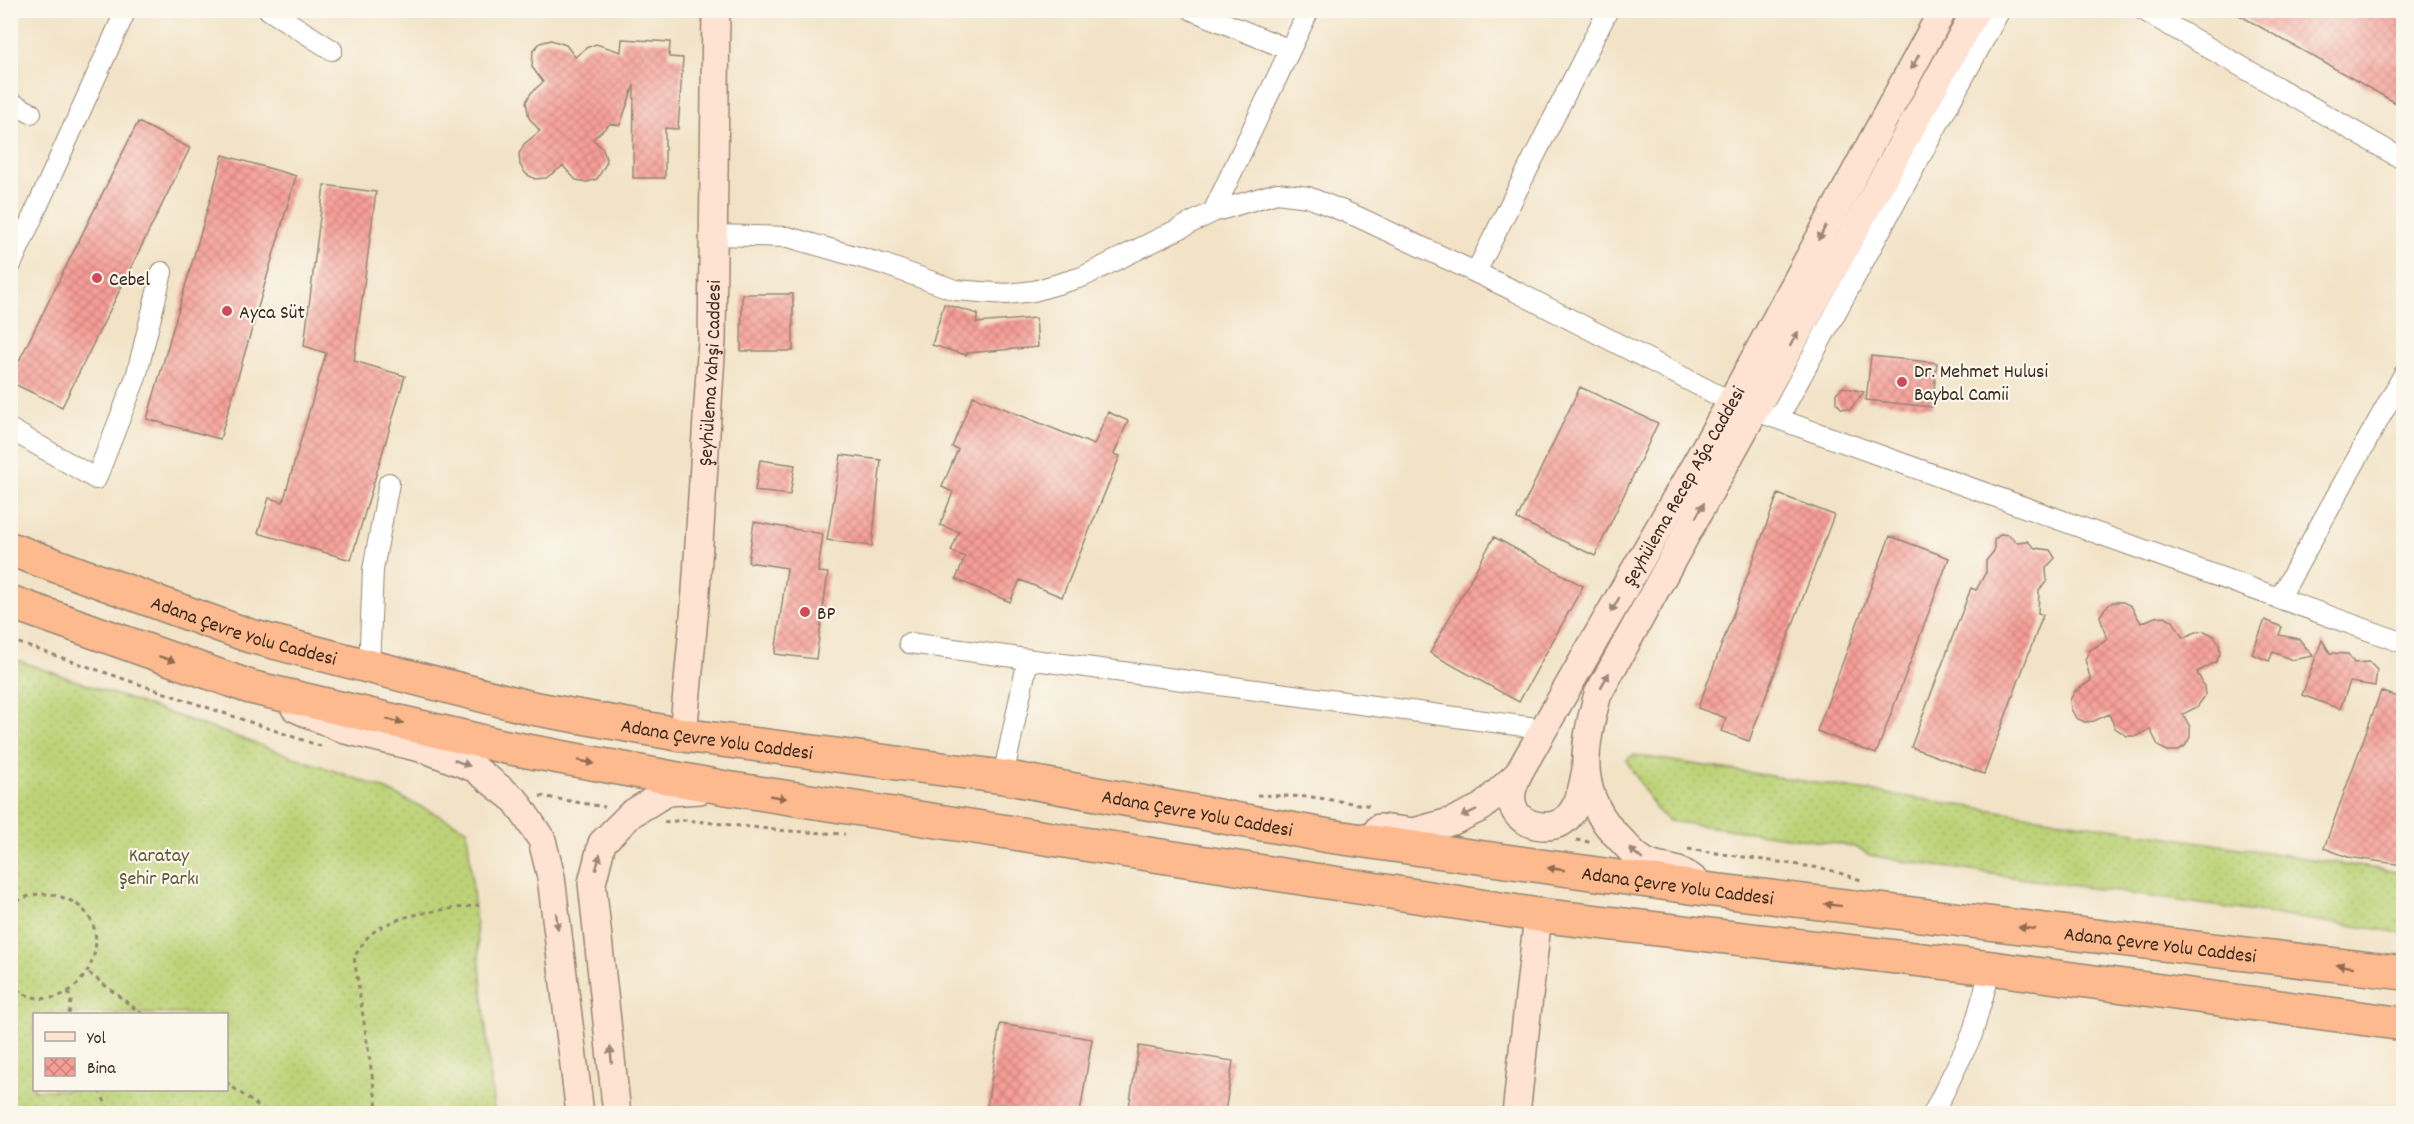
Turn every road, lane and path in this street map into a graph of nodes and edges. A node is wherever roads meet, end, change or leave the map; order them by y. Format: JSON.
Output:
{"nodes":[{"id":1,"x":126,"y":10,"type":"edge"},
{"id":2,"x":270,"y":10,"type":"edge"},
{"id":3,"x":716,"y":10,"type":"edge"},
{"id":4,"x":1192,"y":10,"type":"edge"},
{"id":5,"x":1309,"y":10,"type":"edge"},
{"id":6,"x":1608,"y":10,"type":"edge"},
{"id":7,"x":1943,"y":10,"type":"edge"},
{"id":8,"x":1976,"y":10,"type":"edge"},
{"id":9,"x":2000,"y":10,"type":"edge"},
{"id":10,"x":2143,"y":10,"type":"edge"},
{"id":11,"x":332,"y":50,"type":"dead end"},
{"id":12,"x":1290,"y":50,"type":"junction"},
{"id":13,"x":10,"y":102,"type":"edge"},
{"id":14,"x":31,"y":113,"type":"dead end"},
{"id":15,"x":2403,"y":160,"type":"edge"},
{"id":16,"x":1213,"y":212,"type":"junction"},
{"id":17,"x":714,"y":235,"type":"junction"},
{"id":18,"x":10,"y":267,"type":"edge"},
{"id":19,"x":162,"y":272,"type":"dead end"},
{"id":20,"x":1476,"y":272,"type":"junction"},
{"id":21,"x":2403,"y":374,"type":"edge"},
{"id":22,"x":1754,"y":411,"type":"junction"},
{"id":23,"x":10,"y":429,"type":"edge"},
{"id":24,"x":389,"y":483,"type":"dead end"},
{"id":25,"x":10,"y":549,"type":"edge"},
{"id":26,"x":2279,"y":599,"type":"junction"},
{"id":27,"x":10,"y":602,"type":"edge"},
{"id":28,"x":10,"y":616,"type":"edge"},
{"id":29,"x":112,"y":640,"type":"junction"},
{"id":30,"x":909,"y":643,"type":"dead end"},
{"id":31,"x":2403,"y":643,"type":"edge"},
{"id":32,"x":1028,"y":658,"type":"junction"},
{"id":33,"x":369,"y":668,"type":"junction"},
{"id":34,"x":250,"y":687,"type":"junction"},
{"id":35,"x":1544,"y":729,"type":"junction"},
{"id":36,"x":683,"y":735,"type":"junction"},
{"id":37,"x":1518,"y":774,"type":"junction"},
{"id":38,"x":1585,"y":774,"type":"junction"},
{"id":39,"x":1003,"y":777,"type":"junction"},
{"id":40,"x":726,"y":788,"type":"junction"},
{"id":41,"x":1248,"y":794,"type":"dead end"},
{"id":42,"x":1383,"y":807,"type":"dead end"},
{"id":43,"x":1329,"y":836,"type":"junction"},
{"id":44,"x":1566,"y":838,"type":"dead end"},
{"id":45,"x":1622,"y":841,"type":"junction"},
{"id":46,"x":1680,"y":848,"type":"dead end"},
{"id":47,"x":1870,"y":881,"type":"dead end"},
{"id":48,"x":1704,"y":890,"type":"junction"},
{"id":49,"x":479,"y":905,"type":"dead end"},
{"id":50,"x":10,"y":907,"type":"edge"},
{"id":51,"x":1538,"y":915,"type":"junction"},
{"id":52,"x":1991,"y":968,"type":"junction"},
{"id":53,"x":89,"y":973,"type":"junction"},
{"id":54,"x":2403,"y":973,"type":"edge"},
{"id":55,"x":10,"y":984,"type":"edge"},
{"id":56,"x":68,"y":992,"type":"junction"},
{"id":57,"x":69,"y":1013,"type":"edge"},
{"id":58,"x":141,"y":1013,"type":"edge"},
{"id":59,"x":2403,"y":1024,"type":"edge"},
{"id":60,"x":228,"y":1083,"type":"edge"},
{"id":61,"x":100,"y":1091,"type":"edge"},
{"id":62,"x":111,"y":1113,"type":"edge"},
{"id":63,"x":268,"y":1113,"type":"edge"},
{"id":64,"x":378,"y":1113,"type":"edge"},
{"id":65,"x":580,"y":1113,"type":"edge"},
{"id":66,"x":617,"y":1113,"type":"edge"},
{"id":67,"x":1516,"y":1113,"type":"edge"},
{"id":68,"x":1933,"y":1113,"type":"edge"}],
"edges":[{"from":1,"to":18,"type":"street"},
{"from":2,"to":11,"type":"street"},
{"from":3,"to":17,"type":"street","name":"Şeyhülema Yahşi Caddesi"},
{"from":4,"to":12,"type":"street"},
{"from":5,"to":12,"type":"street"},
{"from":6,"to":20,"type":"street"},
{"from":7,"to":22,"type":"street","name":"Şeyhülema Recep Ağa Caddesi","one_way":true},
{"from":22,"to":8,"type":"street","name":"Şeyhülema Recep Ağa Caddesi","one_way":true},
{"from":9,"to":22,"type":"street"},
{"from":10,"to":15,"type":"street"},
{"from":12,"to":16,"type":"street"},
{"from":13,"to":14,"type":"street"},
{"from":16,"to":17,"type":"street"},
{"from":16,"to":20,"type":"street"},
{"from":17,"to":36,"type":"street","name":"Şeyhülema Yahşi Caddesi"},
{"from":19,"to":23,"type":"street"},
{"from":20,"to":22,"type":"street"},
{"from":21,"to":26,"type":"street"},
{"from":22,"to":26,"type":"street"},
{"from":22,"to":35,"type":"street","name":"Şeyhülema Recep Ağa Caddesi","one_way":true},
{"from":38,"to":22,"type":"street","name":"Şeyhülema Recep Ağa Caddesi","one_way":true},
{"from":24,"to":33,"type":"street"},
{"from":25,"to":33,"type":"highway","name":"Adana Çevre Yolu Caddesi"},
{"from":26,"to":31,"type":"street"},
{"from":27,"to":29,"type":"highway"},
{"from":28,"to":29,"type":"highway"},
{"from":29,"to":34,"type":"highway","one_way":true},
{"from":30,"to":32,"type":"street"},
{"from":32,"to":35,"type":"street"},
{"from":32,"to":39,"type":"street"},
{"from":33,"to":36,"type":"highway","name":"Adana Çevre Yolu Caddesi"},
{"from":34,"to":40,"type":"highway","one_way":true},
{"from":34,"to":65,"type":"street","one_way":true},
{"from":35,"to":37,"type":"street","name":"Şeyhülema Recep Ağa Caddesi"},
{"from":36,"to":39,"type":"highway","name":"Adana Çevre Yolu Caddesi"},
{"from":37,"to":38,"type":"street"},
{"from":37,"to":43,"type":"street","name":"Şeyhülema Recep Ağa Caddesi","one_way":true},
{"from":38,"to":45,"type":"street","name":"Şeyhülema Recep Ağa Caddesi"},
{"from":39,"to":43,"type":"highway","name":"Adana Çevre Yolu Caddesi"},
{"from":40,"to":51,"type":"highway","one_way":true},
{"from":66,"to":40,"type":"street","one_way":true},
{"from":41,"to":42,"type":"path"},
{"from":48,"to":43,"type":"highway","name":"Adana Çevre Yolu Caddesi","one_way":true},
{"from":44,"to":45,"type":"path"},
{"from":48,"to":45,"type":"street","name":"Şeyhülema Recep Ağa Caddesi","one_way":true},
{"from":46,"to":47,"type":"path"},
{"from":54,"to":48,"type":"highway","name":"Adana Çevre Yolu Caddesi","one_way":true},
{"from":49,"to":64,"type":"path"},
{"from":50,"to":53,"type":"path"},
{"from":51,"to":52,"type":"highway"},
{"from":51,"to":67,"type":"street"},
{"from":52,"to":59,"type":"highway"},
{"from":52,"to":68,"type":"street"},
{"from":53,"to":56,"type":"path"},
{"from":53,"to":58,"type":"path"},
{"from":55,"to":56,"type":"path"},
{"from":56,"to":57,"type":"path"},
{"from":60,"to":63,"type":"path"},
{"from":61,"to":62,"type":"path"}]}
